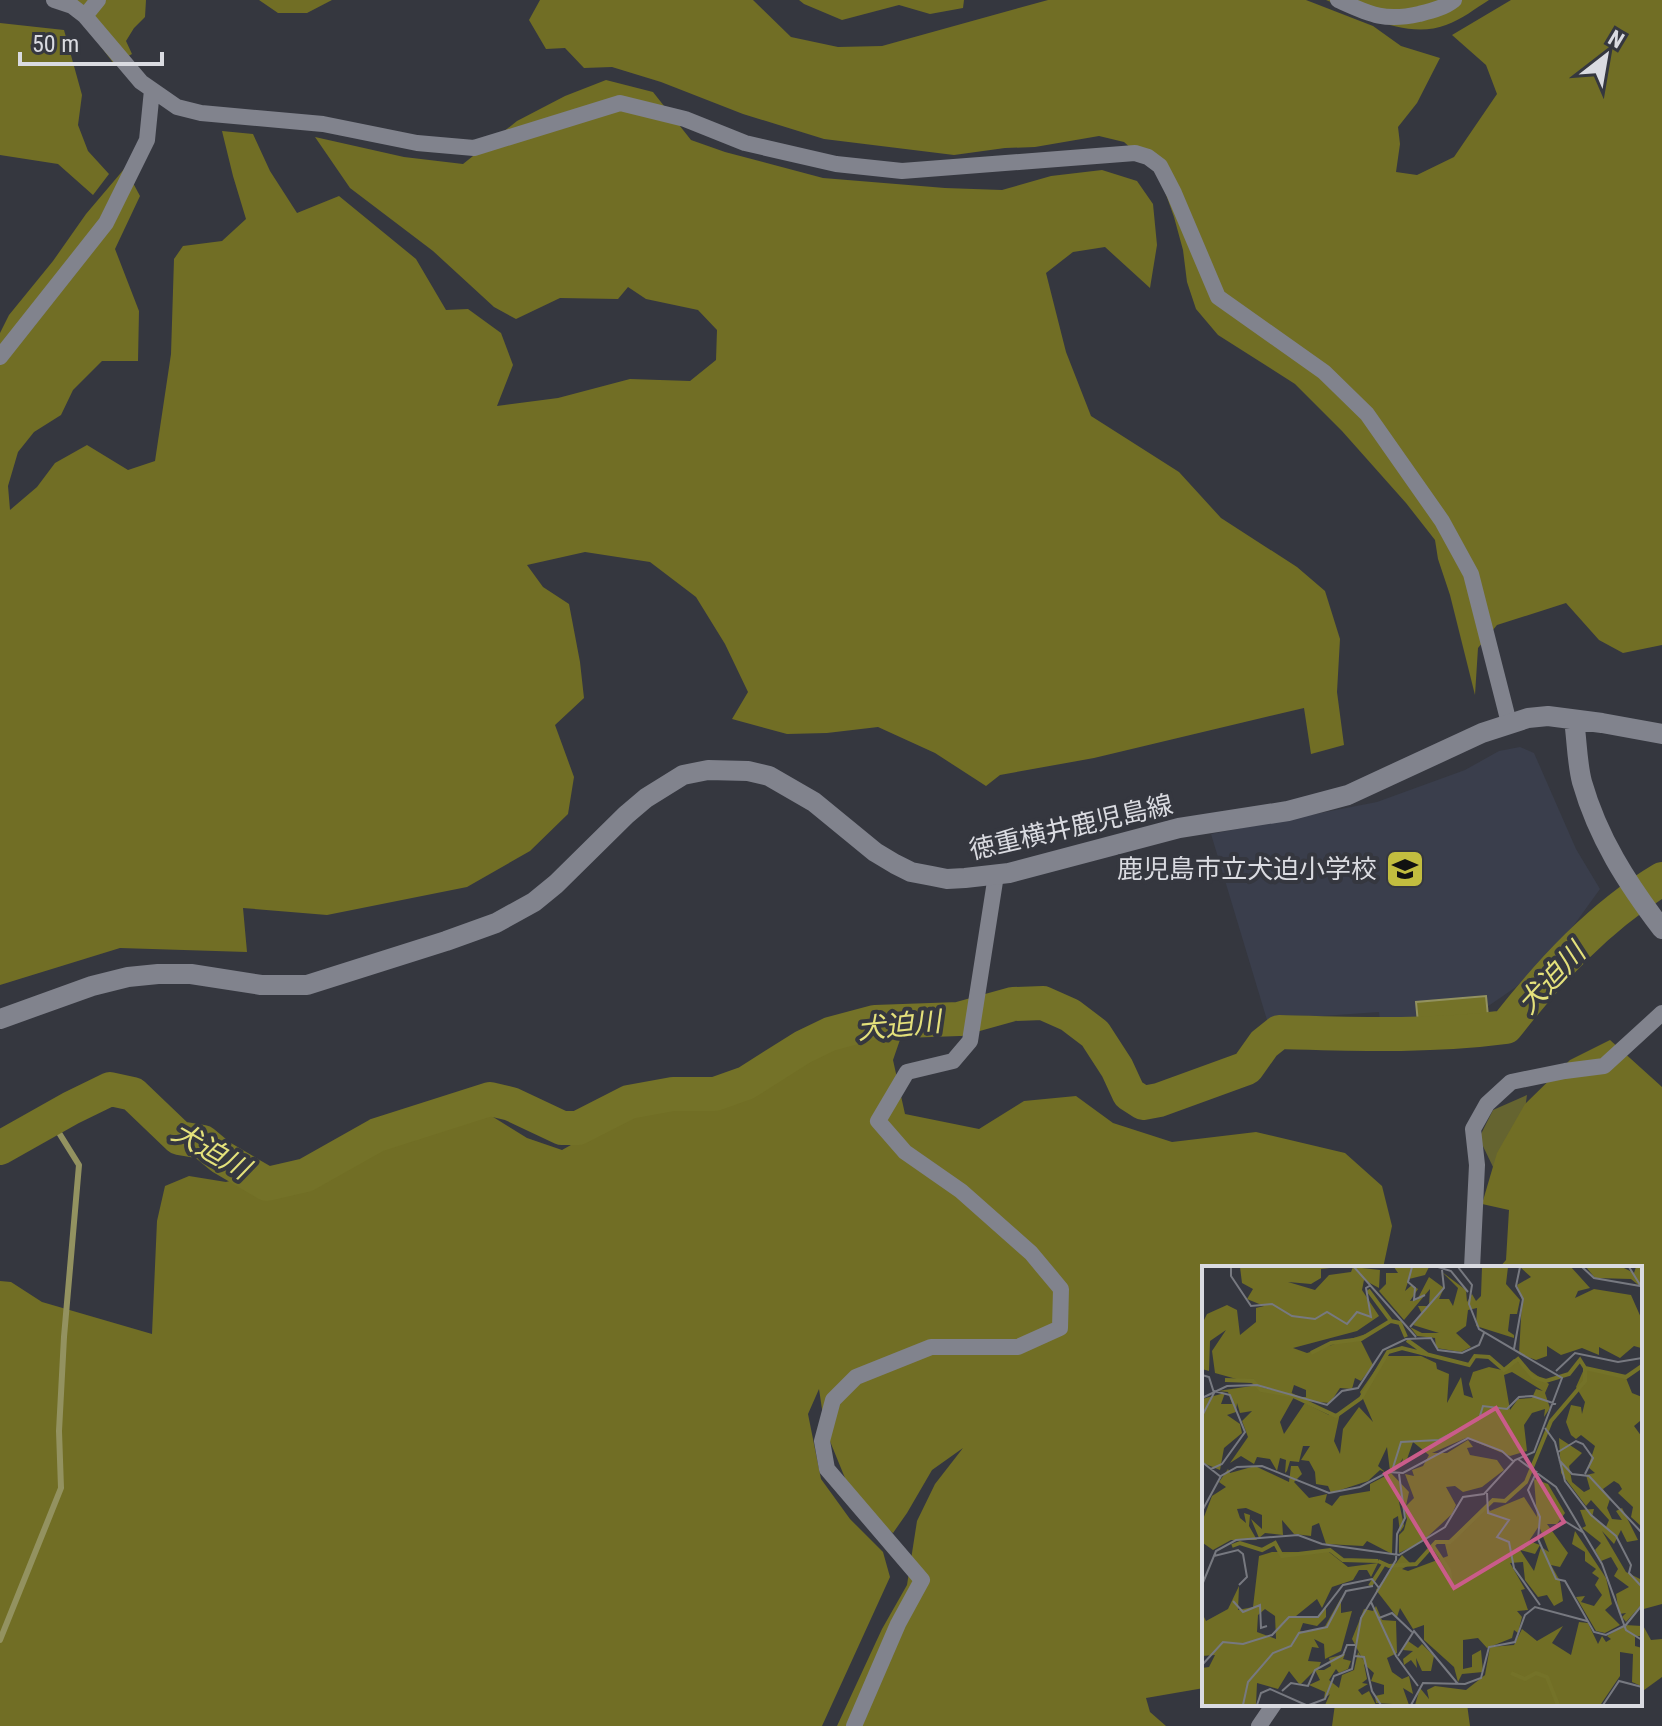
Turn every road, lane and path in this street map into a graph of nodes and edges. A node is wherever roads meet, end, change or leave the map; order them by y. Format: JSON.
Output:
{"nodes":[{"id":1,"x":54,"y":0,"type":"edge"},
{"id":2,"x":98,"y":0,"type":"edge"},
{"id":3,"x":1338,"y":0,"type":"edge"},
{"id":4,"x":1454,"y":0,"type":"edge"},
{"id":5,"x":85,"y":16,"type":"junction"},
{"id":6,"x":152,"y":90,"type":"junction"},
{"id":7,"x":0,"y":357,"type":"edge"},
{"id":8,"x":1574,"y":720,"type":"junction"},
{"id":9,"x":1509,"y":723,"type":"junction"},
{"id":10,"x":1662,"y":734,"type":"edge"},
{"id":11,"x":996,"y":875,"type":"junction"},
{"id":12,"x":1658,"y":924,"type":"edge"},
{"id":13,"x":1662,"y":1013,"type":"edge"},
{"id":14,"x":0,"y":1019,"type":"edge"},
{"id":15,"x":1472,"y":1266,"type":"edge"},
{"id":16,"x":1273,"y":1706,"type":"edge"},
{"id":17,"x":854,"y":1726,"type":"edge"},
{"id":18,"x":1259,"y":1726,"type":"edge"}],
"edges":[{"from":1,"to":5,"type":"street"},
{"from":2,"to":5,"type":"street"},
{"from":3,"to":4,"type":"street"},
{"from":5,"to":6,"type":"street"},
{"from":6,"to":7,"type":"street"},
{"from":6,"to":9,"type":"street"},
{"from":8,"to":9,"type":"main road","name":"徳重横井鹿児島線"},
{"from":8,"to":10,"type":"main road","name":"徳重横井鹿児島線"},
{"from":8,"to":12,"type":"main road"},
{"from":9,"to":11,"type":"main road","name":"徳重横井鹿児島線"},
{"from":11,"to":14,"type":"main road","name":"徳重横井鹿児島線"},
{"from":11,"to":17,"type":"street"},
{"from":13,"to":15,"type":"street"},
{"from":16,"to":18,"type":"street"}]}
